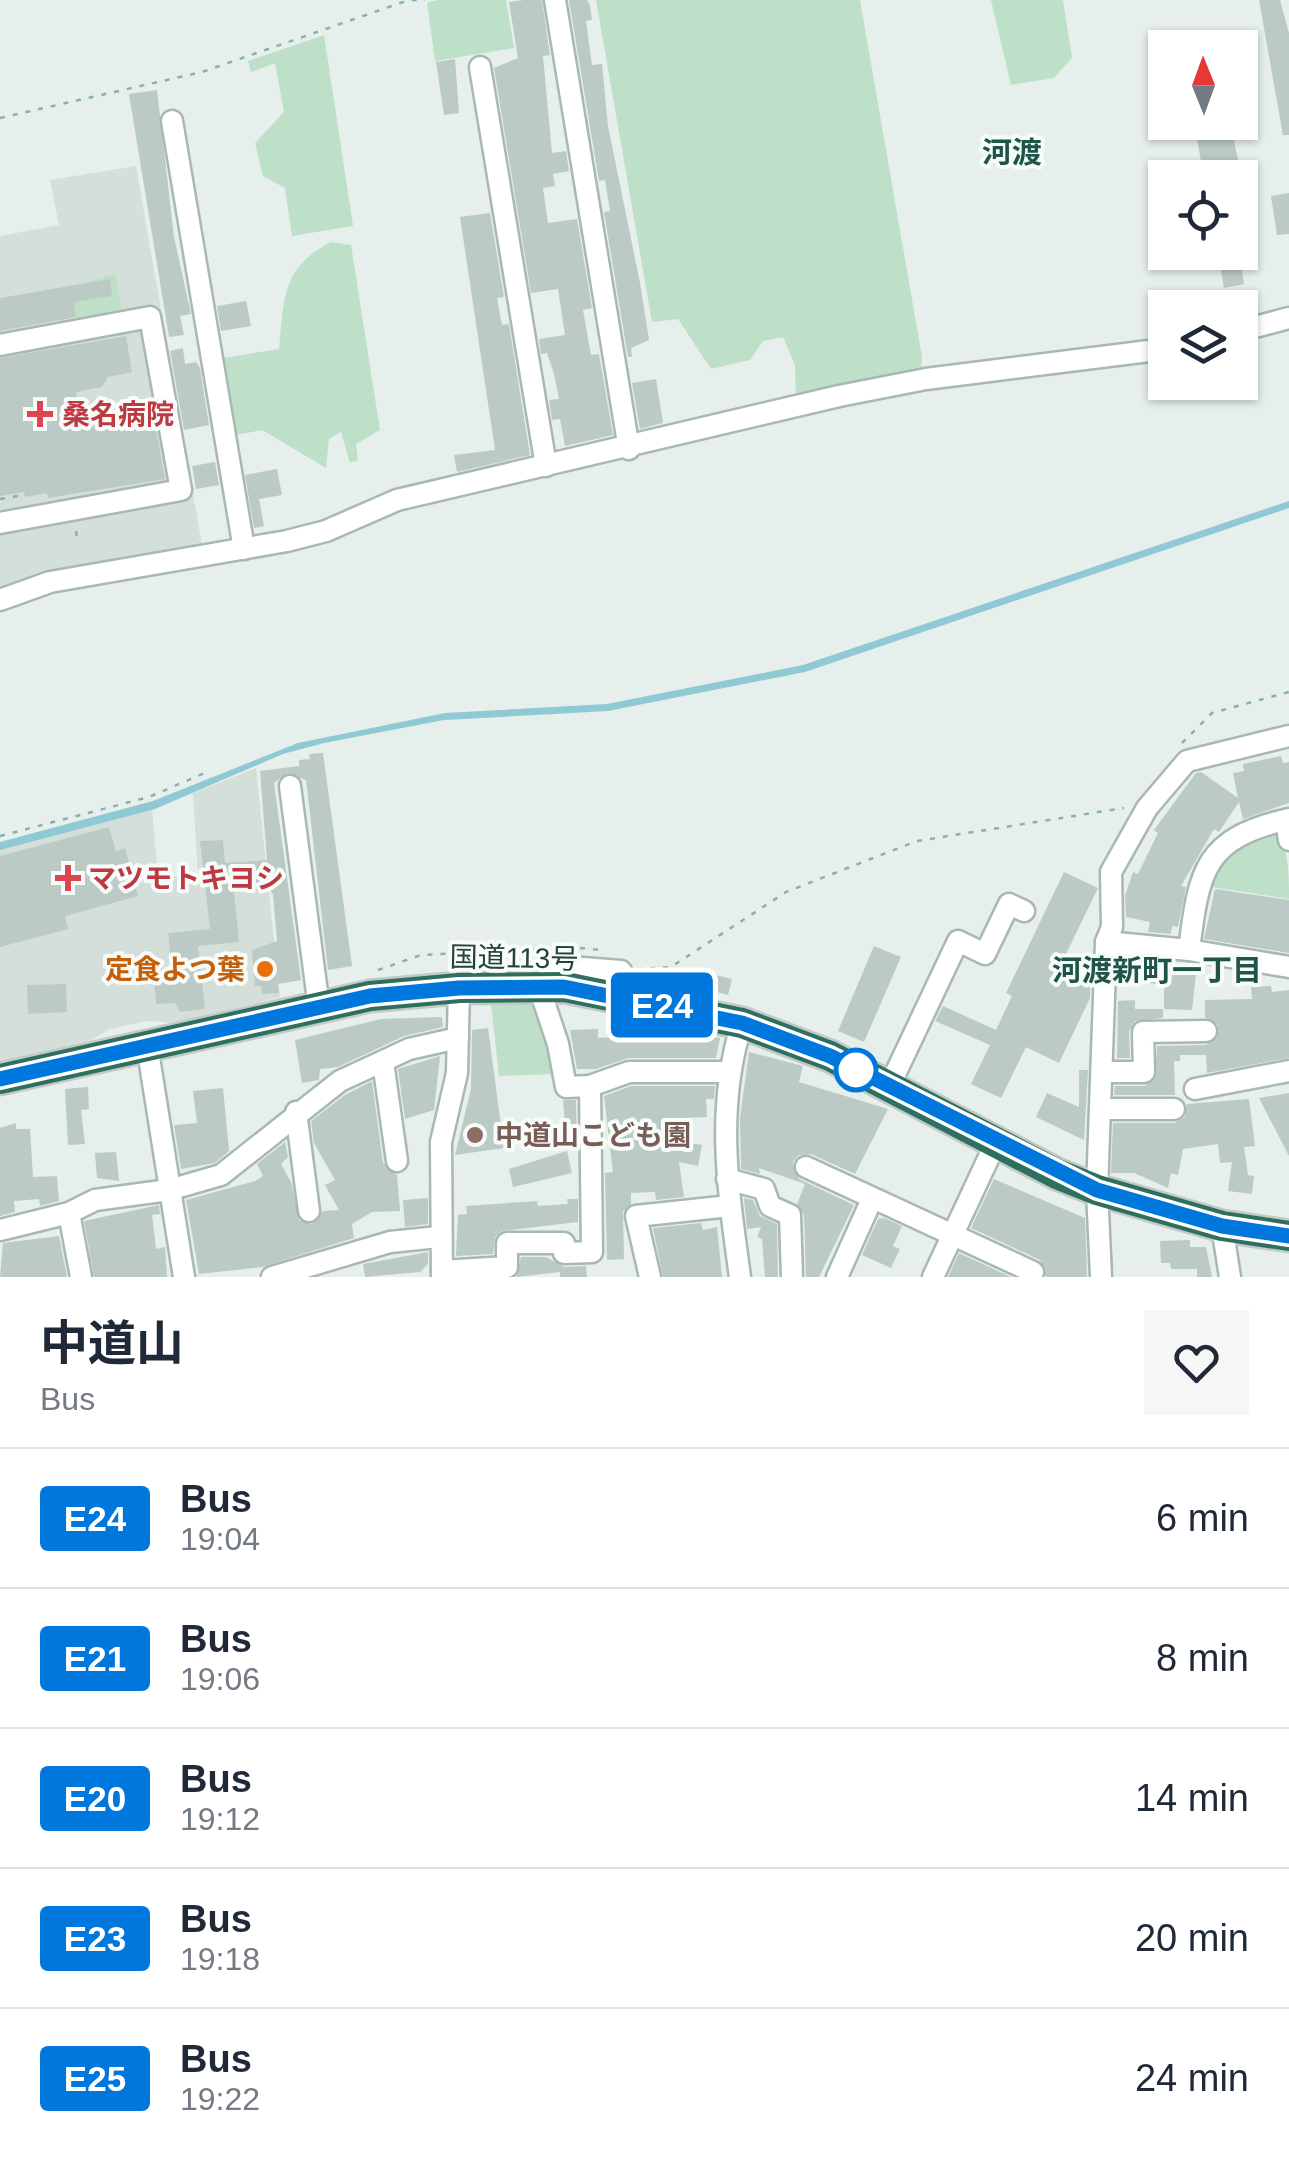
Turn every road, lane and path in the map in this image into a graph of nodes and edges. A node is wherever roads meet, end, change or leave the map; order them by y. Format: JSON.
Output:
{"nodes":[{"id":1,"x":425,"y":0,"type":"edge"},
{"id":2,"x":555,"y":0,"type":"edge"},
{"id":3,"x":480,"y":67,"type":"dead end"},
{"id":4,"x":0,"y":118,"type":"edge"},
{"id":5,"x":172,"y":122,"type":"dead end"},
{"id":6,"x":1289,"y":318,"type":"edge"},
{"id":7,"x":1258,"y":326,"type":"edge"},
{"id":8,"x":0,"y":345,"type":"edge"},
{"id":9,"x":1148,"y":351,"type":"edge"},
{"id":10,"x":629,"y":449,"type":"junction"},
{"id":11,"x":546,"y":466,"type":"junction"},
{"id":12,"x":23,"y":495,"type":"dead end"},
{"id":13,"x":0,"y":499,"type":"edge"},
{"id":14,"x":0,"y":522,"type":"edge"},
{"id":15,"x":244,"y":549,"type":"junction"},
{"id":16,"x":0,"y":600,"type":"edge"},
{"id":17,"x":1289,"y":692,"type":"edge"},
{"id":18,"x":1289,"y":736,"type":"edge"},
{"id":19,"x":1177,"y":749,"type":"dead end"},
{"id":20,"x":208,"y":772,"type":"dead end"},
{"id":21,"x":290,"y":786,"type":"dead end"},
{"id":22,"x":1134,"y":801,"type":"dead end"},
{"id":23,"x":1288,"y":826,"type":"edge"},
{"id":24,"x":0,"y":836,"type":"edge"},
{"id":25,"x":1024,"y":911,"type":"dead end"},
{"id":26,"x":1106,"y":942,"type":"junction"},
{"id":27,"x":553,"y":948,"type":"dead end"},
{"id":28,"x":571,"y":948,"type":"dead end"},
{"id":29,"x":1189,"y":950,"type":"junction"},
{"id":30,"x":617,"y":961,"type":"junction"},
{"id":31,"x":1289,"y":966,"type":"edge"},
{"id":32,"x":375,"y":971,"type":"dead end"},
{"id":33,"x":544,"y":987,"type":"junction"},
{"id":34,"x":459,"y":988,"type":"junction"},
{"id":35,"x":319,"y":1008,"type":"junction"},
{"id":36,"x":742,"y":1023,"type":"junction"},
{"id":37,"x":1206,"y":1032,"type":"dead end"},
{"id":38,"x":458,"y":1038,"type":"junction"},
{"id":39,"x":148,"y":1046,"type":"junction"},
{"id":40,"x":382,"y":1062,"type":"junction"},
{"id":41,"x":1289,"y":1071,"type":"edge"},
{"id":42,"x":726,"y":1072,"type":"junction"},
{"id":43,"x":1102,"y":1072,"type":"junction"},
{"id":44,"x":0,"y":1079,"type":"edge"},
{"id":45,"x":590,"y":1086,"type":"junction"},
{"id":46,"x":888,"y":1089,"type":"junction"},
{"id":47,"x":1195,"y":1089,"type":"dead end"},
{"id":48,"x":1174,"y":1109,"type":"dead end"},
{"id":49,"x":1101,"y":1110,"type":"junction"},
{"id":50,"x":296,"y":1112,"type":"junction"},
{"id":51,"x":996,"y":1142,"type":"junction"},
{"id":52,"x":396,"y":1161,"type":"dead end"},
{"id":53,"x":806,"y":1167,"type":"dead end"},
{"id":54,"x":727,"y":1179,"type":"junction"},
{"id":55,"x":169,"y":1190,"type":"junction"},
{"id":56,"x":1097,"y":1190,"type":"junction"},
{"id":57,"x":872,"y":1199,"type":"junction"},
{"id":58,"x":730,"y":1206,"type":"junction"},
{"id":59,"x":310,"y":1211,"type":"dead end"},
{"id":60,"x":69,"y":1213,"type":"junction"},
{"id":61,"x":1222,"y":1226,"type":"junction"},
{"id":62,"x":0,"y":1230,"type":"edge"},
{"id":63,"x":953,"y":1235,"type":"junction"},
{"id":64,"x":1289,"y":1236,"type":"edge"},
{"id":65,"x":438,"y":1237,"type":"junction"},
{"id":66,"x":442,"y":1274,"type":"edge"},
{"id":67,"x":81,"y":1277,"type":"edge"},
{"id":68,"x":184,"y":1277,"type":"edge"},
{"id":69,"x":272,"y":1277,"type":"edge"},
{"id":70,"x":650,"y":1277,"type":"edge"},
{"id":71,"x":740,"y":1277,"type":"edge"},
{"id":72,"x":792,"y":1277,"type":"edge"},
{"id":73,"x":837,"y":1277,"type":"edge"},
{"id":74,"x":933,"y":1277,"type":"edge"},
{"id":75,"x":1030,"y":1277,"type":"edge"},
{"id":76,"x":1101,"y":1277,"type":"edge"},
{"id":77,"x":1230,"y":1277,"type":"edge"}],
"edges":[{"from":1,"to":4,"type":"path"},
{"from":2,"to":10,"type":"street"},
{"from":3,"to":11,"type":"street"},
{"from":5,"to":15,"type":"street"},
{"from":6,"to":7,"type":"street"},
{"from":8,"to":14,"type":"street"},
{"from":9,"to":10,"type":"street"},
{"from":10,"to":11,"type":"street"},
{"from":11,"to":15,"type":"street"},
{"from":12,"to":13,"type":"path"},
{"from":15,"to":16,"type":"street"},
{"from":17,"to":19,"type":"path"},
{"from":18,"to":26,"type":"street"},
{"from":20,"to":24,"type":"path"},
{"from":21,"to":35,"type":"street"},
{"from":22,"to":30,"type":"path"},
{"from":23,"to":29,"type":"street"},
{"from":25,"to":46,"type":"street"},
{"from":26,"to":29,"type":"street"},
{"from":26,"to":43,"type":"street"},
{"from":27,"to":32,"type":"path"},
{"from":28,"to":30,"type":"path"},
{"from":29,"to":31,"type":"street"},
{"from":30,"to":33,"type":"street"},
{"from":33,"to":34,"type":"highway","name":"国道113号"},
{"from":33,"to":36,"type":"highway","name":"国道113号"},
{"from":33,"to":45,"type":"street"},
{"from":34,"to":35,"type":"highway","name":"国道113号"},
{"from":34,"to":38,"type":"street"},
{"from":35,"to":39,"type":"highway","name":"国道113号"},
{"from":36,"to":42,"type":"street"},
{"from":36,"to":46,"type":"highway","name":"国道113号"},
{"from":37,"to":43,"type":"street"},
{"from":38,"to":40,"type":"street"},
{"from":38,"to":65,"type":"street"},
{"from":39,"to":44,"type":"highway","name":"国道113号"},
{"from":39,"to":55,"type":"street"},
{"from":40,"to":50,"type":"street"},
{"from":40,"to":52,"type":"street"},
{"from":41,"to":47,"type":"street"},
{"from":42,"to":45,"type":"street"},
{"from":42,"to":54,"type":"street"},
{"from":43,"to":49,"type":"street"},
{"from":45,"to":66,"type":"street"},
{"from":46,"to":51,"type":"highway","name":"国道113号"},
{"from":48,"to":49,"type":"street"},
{"from":49,"to":56,"type":"street"},
{"from":50,"to":55,"type":"street"},
{"from":50,"to":59,"type":"street"},
{"from":51,"to":56,"type":"highway","name":"国道113号"},
{"from":51,"to":63,"type":"street"},
{"from":53,"to":57,"type":"street"},
{"from":54,"to":58,"type":"street"},
{"from":54,"to":72,"type":"street"},
{"from":55,"to":60,"type":"street"},
{"from":55,"to":68,"type":"street"},
{"from":56,"to":61,"type":"highway","name":"国道113号"},
{"from":56,"to":76,"type":"street"},
{"from":57,"to":63,"type":"street"},
{"from":57,"to":73,"type":"street"},
{"from":58,"to":70,"type":"street"},
{"from":58,"to":71,"type":"street"},
{"from":60,"to":62,"type":"street"},
{"from":60,"to":67,"type":"street"},
{"from":61,"to":64,"type":"highway","name":"国道113号"},
{"from":61,"to":77,"type":"street"},
{"from":63,"to":74,"type":"street"},
{"from":63,"to":75,"type":"street"},
{"from":65,"to":66,"type":"street"},
{"from":65,"to":69,"type":"street"}]}
